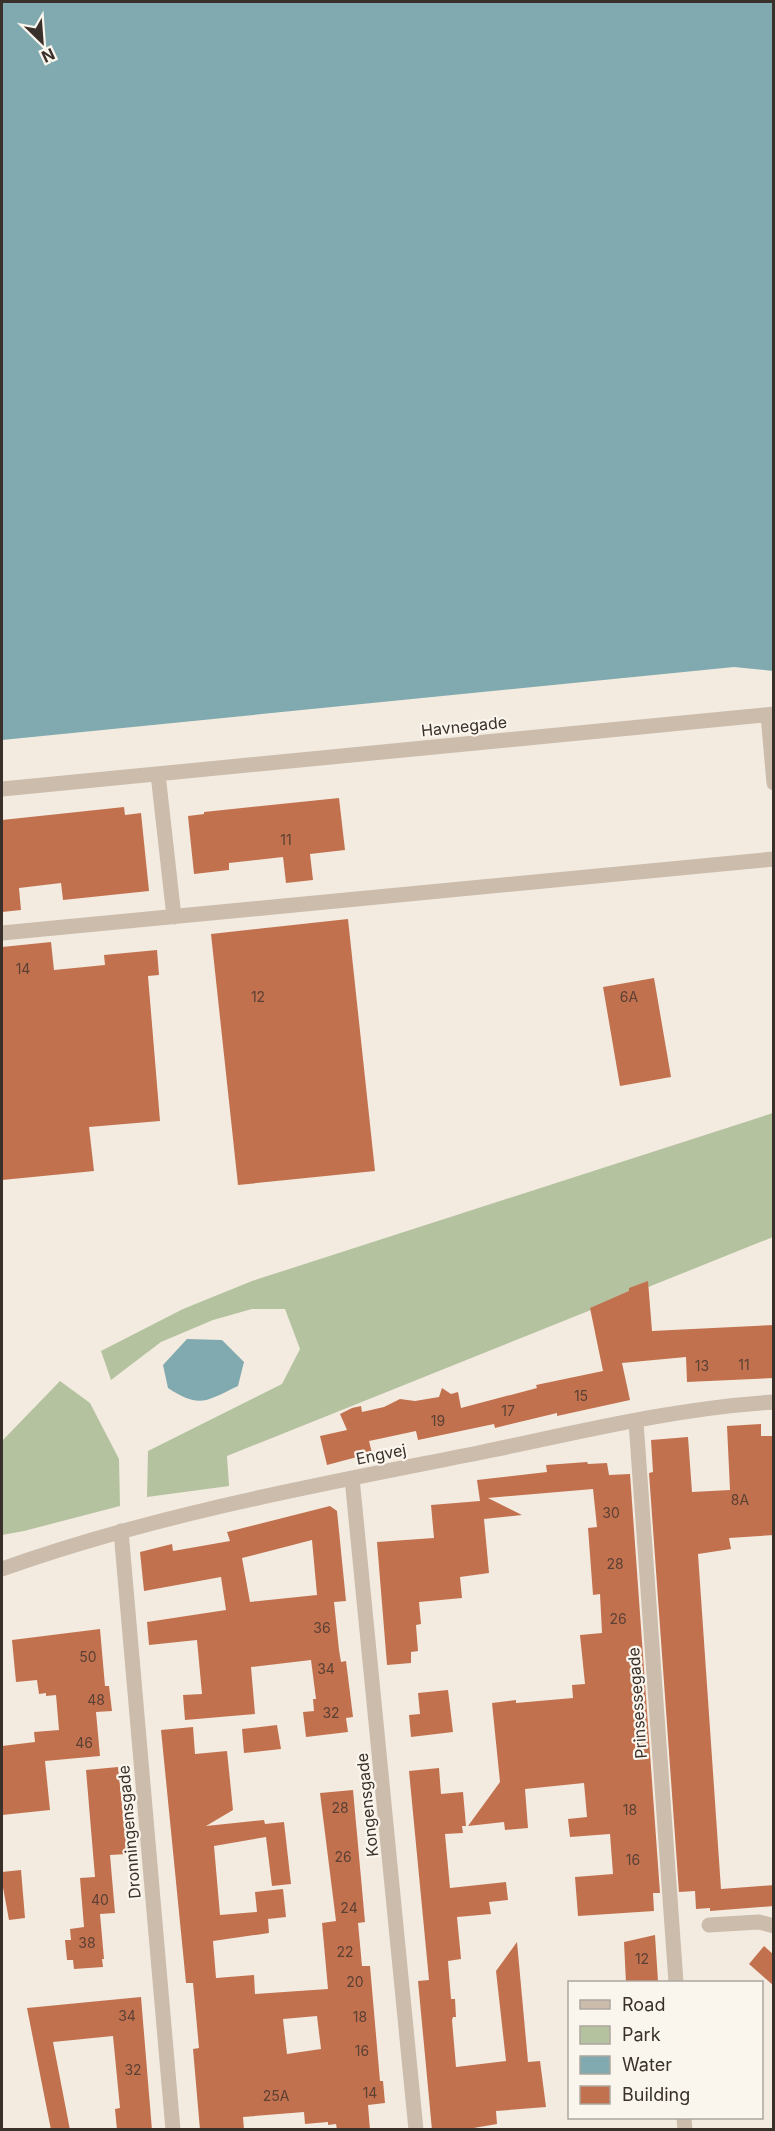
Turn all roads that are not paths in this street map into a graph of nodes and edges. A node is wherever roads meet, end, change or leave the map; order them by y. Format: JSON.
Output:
{"nodes":[{"id":1,"x":771,"y":714,"type":"edge"},
{"id":2,"x":158,"y":774,"type":"junction"},
{"id":3,"x":774,"y":783,"type":"edge"},
{"id":4,"x":2,"y":789,"type":"edge"},
{"id":5,"x":774,"y":859,"type":"edge"},
{"id":6,"x":174,"y":917,"type":"junction"},
{"id":7,"x":2,"y":933,"type":"edge"},
{"id":8,"x":774,"y":1402,"type":"edge"},
{"id":9,"x":636,"y":1422,"type":"junction"},
{"id":10,"x":352,"y":1478,"type":"junction"},
{"id":11,"x":121,"y":1531,"type":"junction"},
{"id":12,"x":2,"y":1569,"type":"edge"},
{"id":13,"x":709,"y":1925,"type":"dead end"},
{"id":14,"x":774,"y":1926,"type":"edge"},
{"id":15,"x":676,"y":1981,"type":"edge"},
{"id":16,"x":173,"y":2130,"type":"edge"},
{"id":17,"x":416,"y":2130,"type":"edge"}],
"edges":[{"from":1,"to":2,"type":"street","name":"Havnegade"},
{"from":1,"to":3,"type":"street"},
{"from":2,"to":4,"type":"street","name":"Havnegade"},
{"from":2,"to":6,"type":"street"},
{"from":5,"to":6,"type":"street"},
{"from":6,"to":7,"type":"street"},
{"from":8,"to":9,"type":"street","name":"Engvej"},
{"from":9,"to":10,"type":"street","name":"Engvej"},
{"from":9,"to":15,"type":"street","name":"Prinsessegade"},
{"from":10,"to":11,"type":"street","name":"Engvej"},
{"from":10,"to":17,"type":"street","name":"Kongensgade"},
{"from":11,"to":12,"type":"street","name":"Engvej"},
{"from":11,"to":16,"type":"street","name":"Dronningensgade"},
{"from":13,"to":14,"type":"street"}]}
